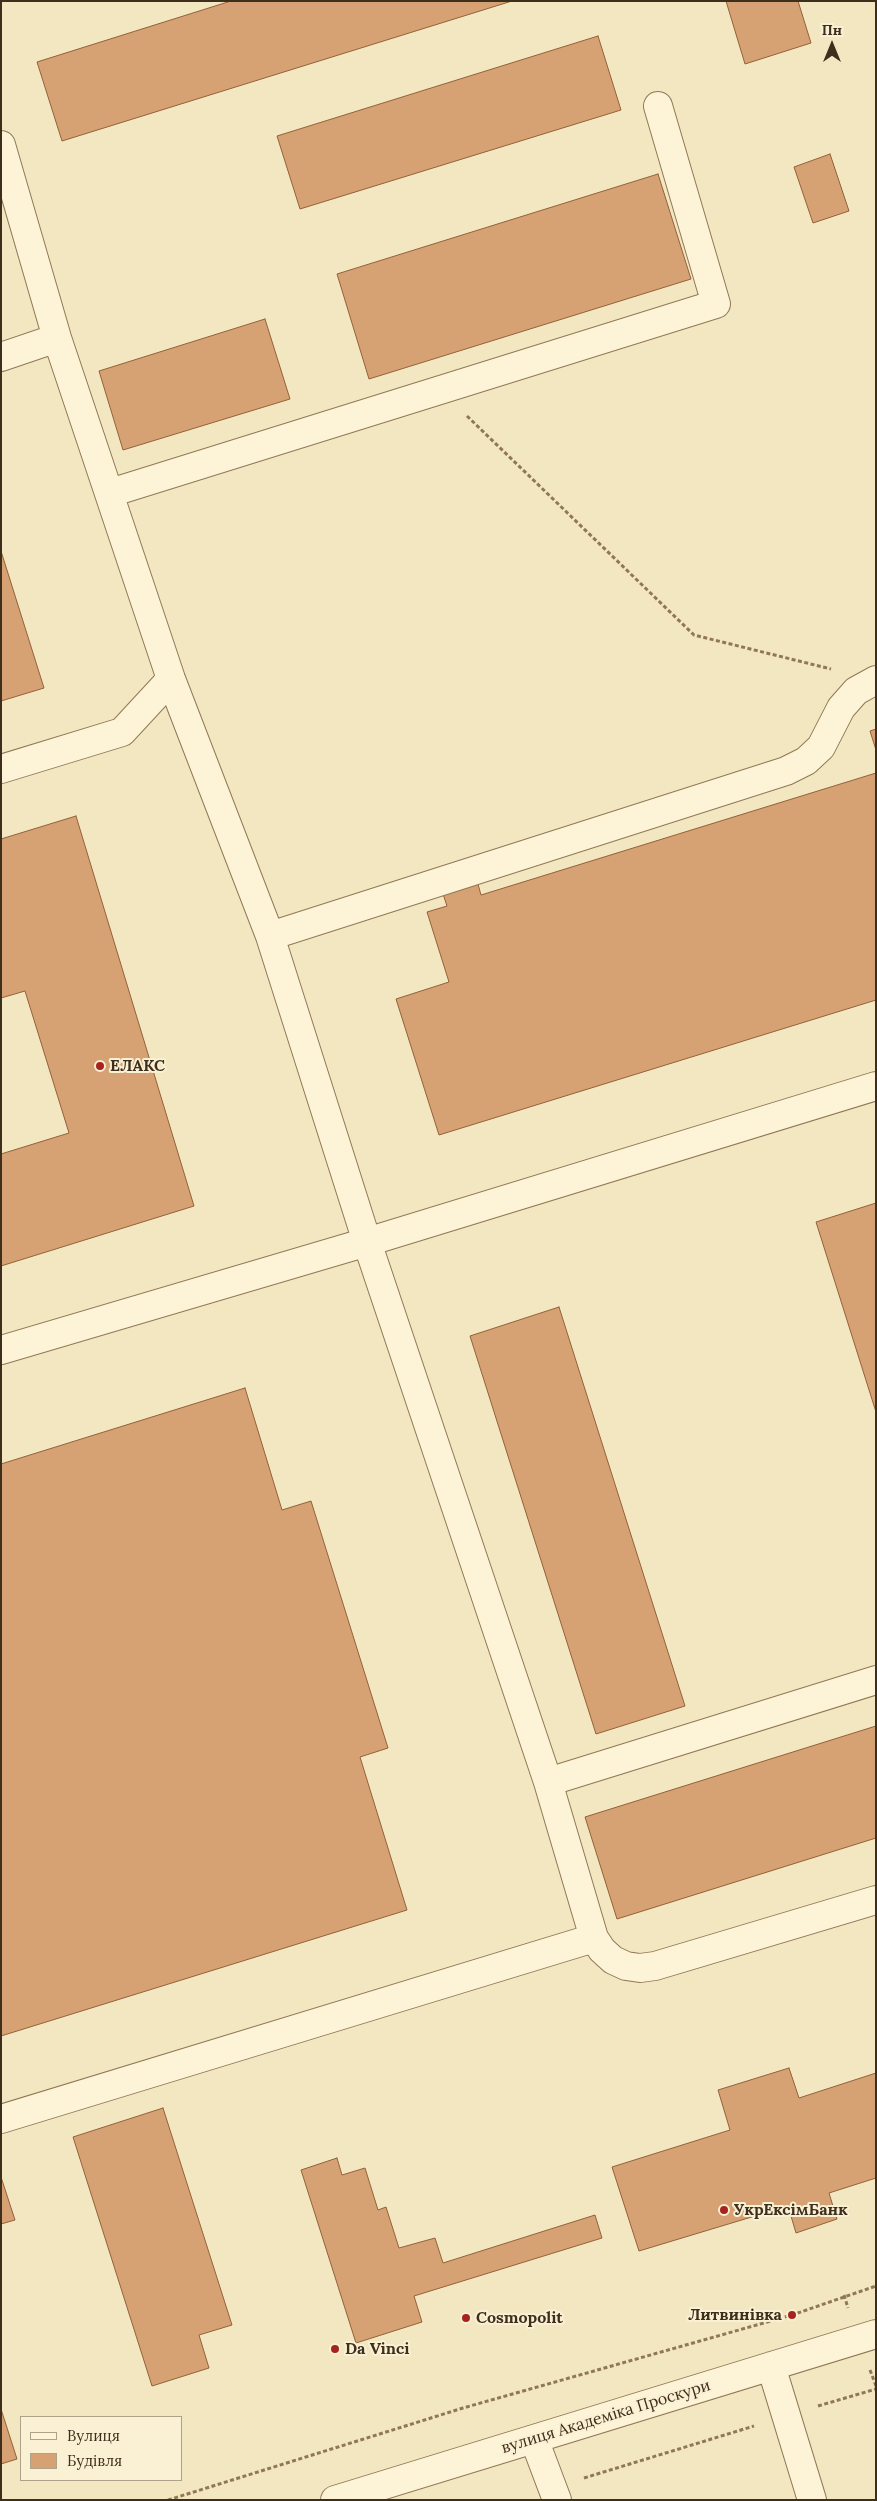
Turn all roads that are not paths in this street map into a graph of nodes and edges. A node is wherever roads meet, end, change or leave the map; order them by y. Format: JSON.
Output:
{"nodes":[{"id":1,"x":658,"y":106,"type":"dead end"},
{"id":2,"x":1,"y":145,"type":"edge"},
{"id":3,"x":57,"y":338,"type":"junction"},
{"id":4,"x":1,"y":357,"type":"edge"},
{"id":5,"x":110,"y":494,"type":"junction"},
{"id":6,"x":171,"y":679,"type":"junction"},
{"id":7,"x":875,"y":680,"type":"edge"},
{"id":8,"x":1,"y":769,"type":"edge"},
{"id":9,"x":270,"y":936,"type":"junction"},
{"id":10,"x":876,"y":1086,"type":"edge"},
{"id":11,"x":367,"y":1242,"type":"junction"},
{"id":12,"x":1,"y":1350,"type":"edge"},
{"id":13,"x":876,"y":1680,"type":"edge"},
{"id":14,"x":548,"y":1782,"type":"junction"},
{"id":15,"x":876,"y":1900,"type":"edge"},
{"id":16,"x":594,"y":1938,"type":"junction"},
{"id":17,"x":1,"y":2119,"type":"edge"},
{"id":18,"x":876,"y":2334,"type":"edge"},
{"id":19,"x":771,"y":2366,"type":"junction"},
{"id":20,"x":534,"y":2438,"type":"junction"},
{"id":21,"x":555,"y":2494,"type":"edge"},
{"id":22,"x":335,"y":2500,"type":"edge"},
{"id":23,"x":812,"y":2500,"type":"edge"}],
"edges":[{"from":1,"to":5,"type":"street"},
{"from":2,"to":3,"type":"street"},
{"from":3,"to":4,"type":"street"},
{"from":3,"to":5,"type":"street"},
{"from":5,"to":6,"type":"street"},
{"from":6,"to":8,"type":"street"},
{"from":6,"to":9,"type":"street"},
{"from":7,"to":9,"type":"street"},
{"from":9,"to":11,"type":"street"},
{"from":10,"to":11,"type":"street"},
{"from":11,"to":12,"type":"street"},
{"from":11,"to":14,"type":"street"},
{"from":13,"to":14,"type":"street"},
{"from":14,"to":16,"type":"street"},
{"from":15,"to":16,"type":"street"},
{"from":16,"to":17,"type":"street"},
{"from":18,"to":19,"type":"street","name":"вулиця Академіка Проскури"},
{"from":19,"to":20,"type":"street","name":"вулиця Академіка Проскури"},
{"from":19,"to":23,"type":"street"},
{"from":20,"to":21,"type":"street"},
{"from":20,"to":22,"type":"street","name":"вулиця Академіка Проскури"}]}
